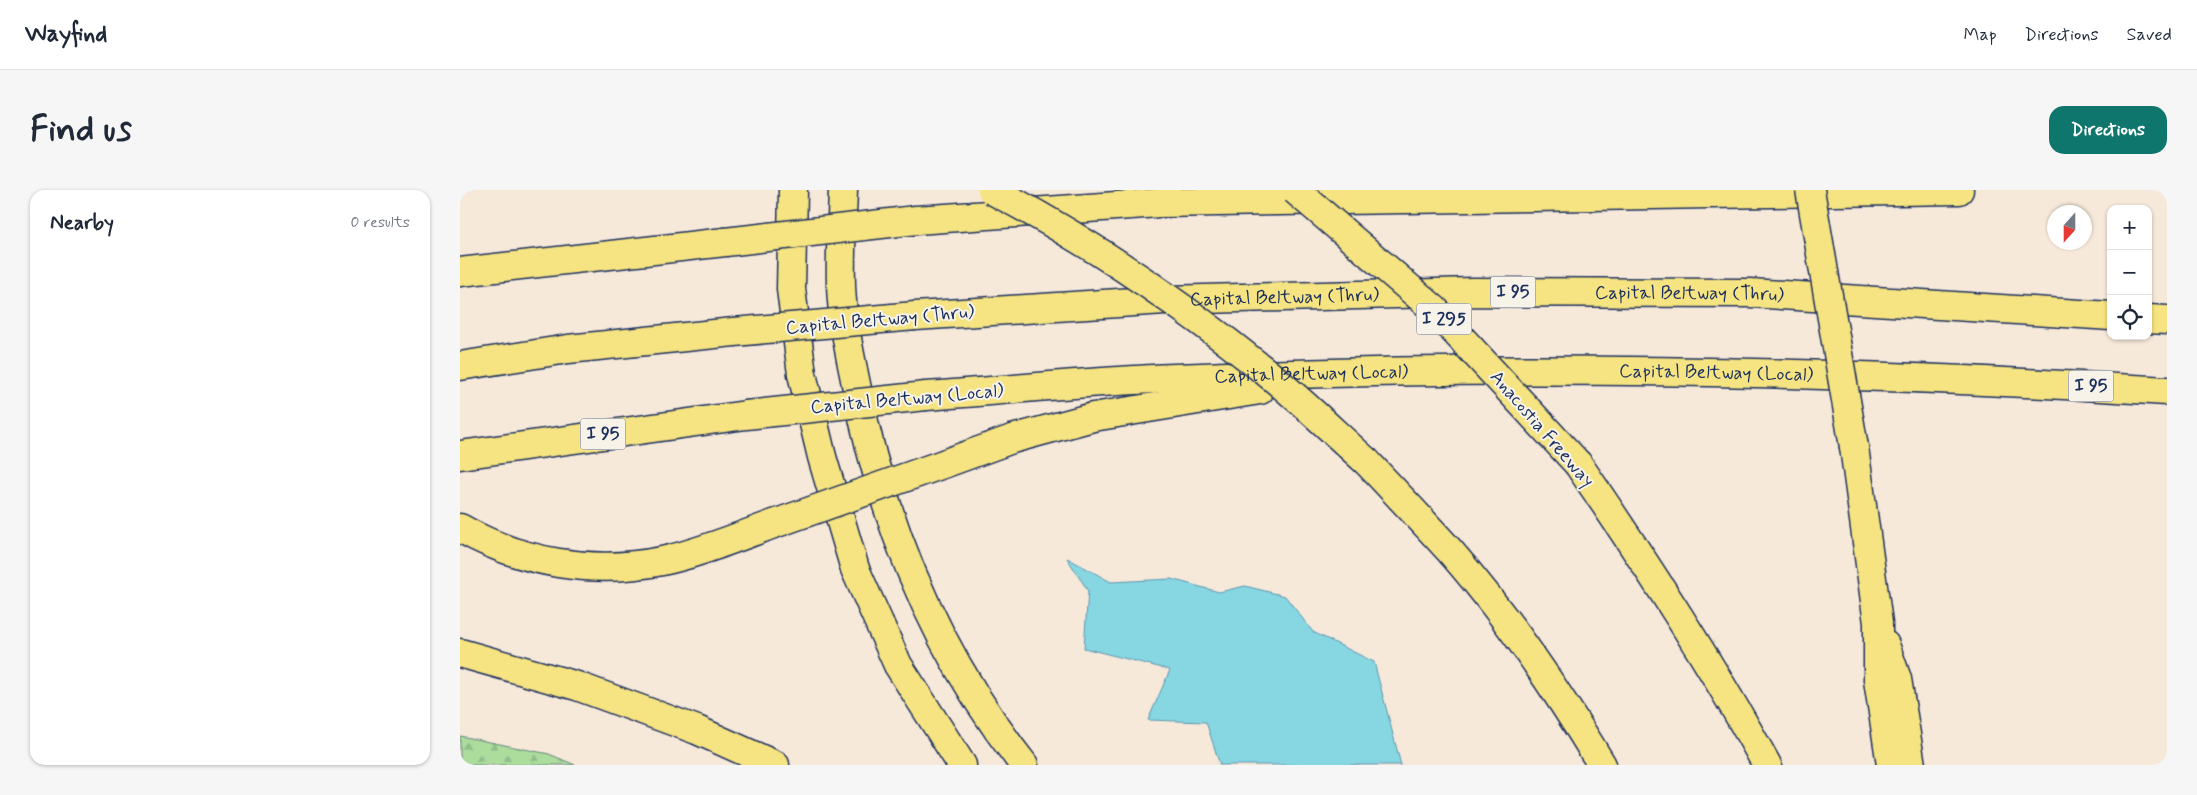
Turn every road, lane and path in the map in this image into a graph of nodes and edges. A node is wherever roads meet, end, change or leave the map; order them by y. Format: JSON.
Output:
{"nodes":[{"id":1,"x":793,"y":190,"type":"edge"},
{"id":2,"x":843,"y":190,"type":"edge"},
{"id":3,"x":992,"y":190,"type":"edge"},
{"id":4,"x":1295,"y":190,"type":"edge"},
{"id":5,"x":1810,"y":190,"type":"edge"},
{"id":6,"x":1959,"y":190,"type":"edge"},
{"id":7,"x":460,"y":272,"type":"edge"},
{"id":8,"x":2107,"y":316,"type":"edge"},
{"id":9,"x":2152,"y":319,"type":"edge"},
{"id":10,"x":2167,"y":320,"type":"edge"},
{"id":11,"x":460,"y":366,"type":"edge"},
{"id":12,"x":1413,"y":372,"type":"junction"},
{"id":13,"x":2015,"y":381,"type":"junction"},
{"id":14,"x":2167,"y":391,"type":"edge"},
{"id":15,"x":2167,"y":410,"type":"edge"},
{"id":16,"x":460,"y":455,"type":"edge"},
{"id":17,"x":460,"y":528,"type":"edge"},
{"id":18,"x":1878,"y":623,"type":"junction"},
{"id":19,"x":460,"y":653,"type":"edge"},
{"id":20,"x":775,"y":765,"type":"edge"},
{"id":21,"x":962,"y":765,"type":"edge"},
{"id":22,"x":1024,"y":765,"type":"edge"},
{"id":23,"x":1602,"y":765,"type":"edge"},
{"id":24,"x":1767,"y":765,"type":"edge"},
{"id":25,"x":1891,"y":765,"type":"edge"},
{"id":26,"x":1911,"y":765,"type":"edge"}],
"edges":[{"from":1,"to":21,"type":"highway"},
{"from":2,"to":22,"type":"highway"},
{"from":3,"to":23,"type":"highway","bridge":true},
{"from":4,"to":24,"type":"highway","name":"Anacostia Freeway","number":"I 295","bridge":true},
{"from":5,"to":18,"type":"highway","bridge":true},
{"from":6,"to":7,"type":"highway","bridge":true},
{"from":8,"to":11,"type":"highway","name":"Capital Beltway (Thru)","number":"I 95","bridge":true},
{"from":9,"to":10,"type":"highway"},
{"from":12,"to":13,"type":"highway","name":"Capital Beltway (Local)","number":"I 95"},
{"from":12,"to":16,"type":"highway","name":"Capital Beltway (Local)","number":"I 95","bridge":true},
{"from":12,"to":17,"type":"highway","bridge":true},
{"from":13,"to":14,"type":"highway","name":"Capital Beltway (Local)","number":"I 95"},
{"from":13,"to":15,"type":"highway"},
{"from":18,"to":25,"type":"highway"},
{"from":18,"to":26,"type":"highway"},
{"from":19,"to":20,"type":"highway"}]}
